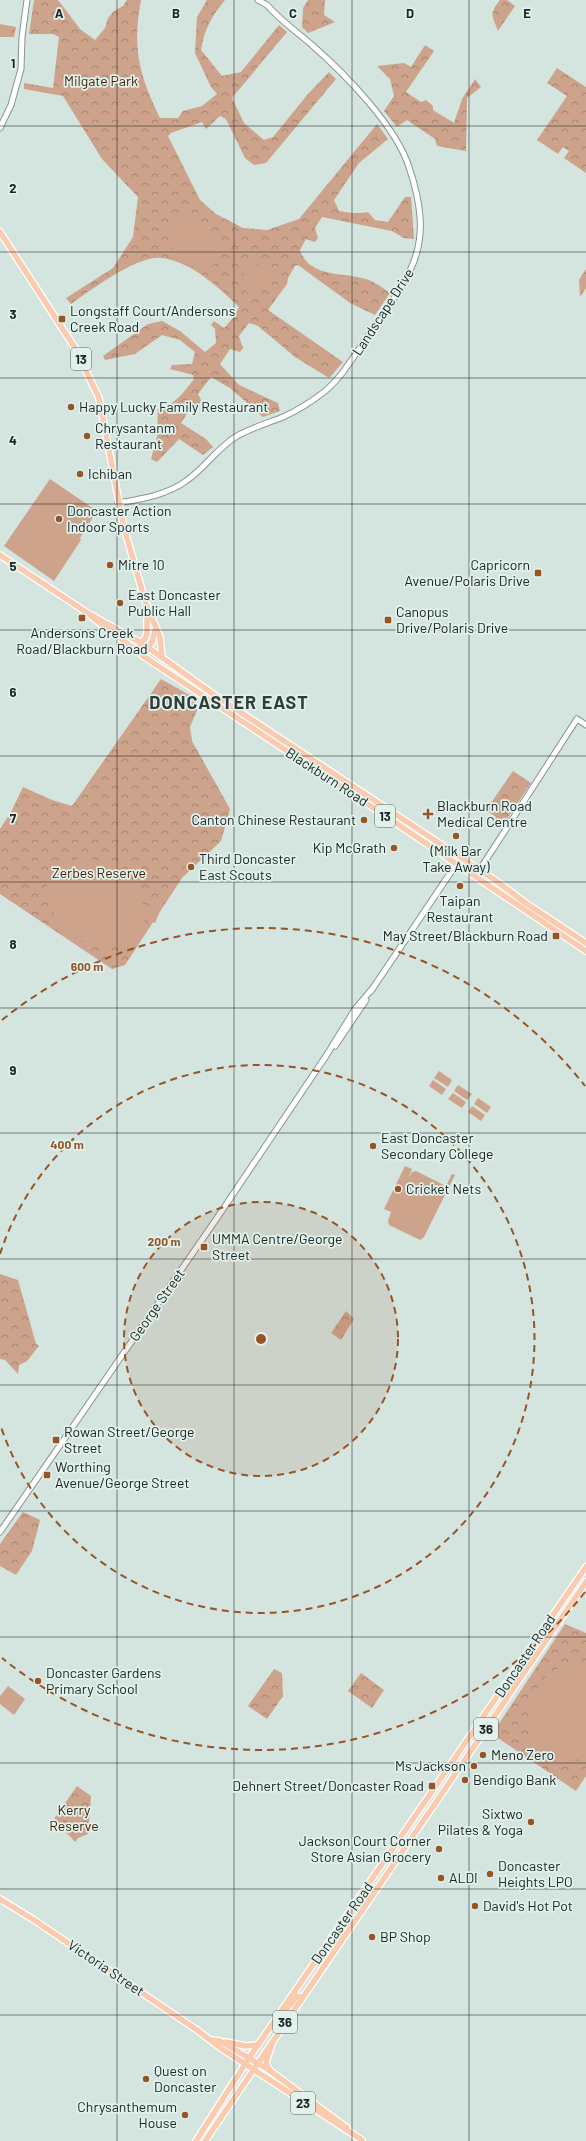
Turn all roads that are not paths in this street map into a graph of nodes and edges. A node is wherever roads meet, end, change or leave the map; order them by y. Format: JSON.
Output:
{"nodes":[{"id":1,"x":27,"y":0,"type":"edge"},
{"id":2,"x":258,"y":0,"type":"edge"},
{"id":3,"x":0,"y":128,"type":"edge"},
{"id":4,"x":0,"y":232,"type":"edge"},
{"id":5,"x":118,"y":503,"type":"junction"},
{"id":6,"x":0,"y":555,"type":"edge"},
{"id":7,"x":146,"y":604,"type":"junction"},
{"id":8,"x":89,"y":614,"type":"junction"},
{"id":9,"x":156,"y":626,"type":"junction"},
{"id":10,"x":143,"y":644,"type":"junction"},
{"id":11,"x":149,"y":648,"type":"junction"},
{"id":12,"x":138,"y":652,"type":"junction"},
{"id":13,"x":143,"y":656,"type":"junction"},
{"id":14,"x":162,"y":658,"type":"junction"},
{"id":15,"x":583,"y":722,"type":"edge"},
{"id":16,"x":352,"y":785,"type":"junction"},
{"id":17,"x":348,"y":791,"type":"junction"},
{"id":18,"x":461,"y":857,"type":"junction"},
{"id":19,"x":456,"y":864,"type":"junction"},
{"id":20,"x":479,"y":869,"type":"junction"},
{"id":21,"x":475,"y":877,"type":"junction"},
{"id":22,"x":586,"y":943,"type":"edge"},
{"id":23,"x":586,"y":952,"type":"edge"},
{"id":24,"x":0,"y":1532,"type":"edge"},
{"id":25,"x":586,"y":1567,"type":"edge"},
{"id":26,"x":586,"y":1582,"type":"edge"},
{"id":27,"x":554,"y":1613,"type":"junction"},
{"id":28,"x":563,"y":1615,"type":"junction"},
{"id":29,"x":0,"y":1899,"type":"edge"},
{"id":30,"x":343,"y":1936,"type":"junction"},
{"id":31,"x":312,"y":1967,"type":"junction"},
{"id":32,"x":302,"y":1998,"type":"junction"},
{"id":33,"x":275,"y":2020,"type":"junction"},
{"id":34,"x":276,"y":2035,"type":"junction"},
{"id":35,"x":211,"y":2040,"type":"junction"},
{"id":36,"x":220,"y":2041,"type":"junction"},
{"id":37,"x":258,"y":2045,"type":"junction"},
{"id":38,"x":249,"y":2058,"type":"junction"},
{"id":39,"x":257,"y":2062,"type":"junction"},
{"id":40,"x":245,"y":2064,"type":"junction"},
{"id":41,"x":252,"y":2069,"type":"junction"},
{"id":42,"x":269,"y":2070,"type":"junction"},
{"id":43,"x":202,"y":2132,"type":"junction"},
{"id":44,"x":206,"y":2138,"type":"edge"},
{"id":45,"x":196,"y":2141,"type":"edge"},
{"id":46,"x":362,"y":2141,"type":"edge"}],
"edges":[{"from":1,"to":3,"type":"street"},
{"from":2,"to":5,"type":"street","name":"Landscape Drive"},
{"from":4,"to":5,"type":"main road","number":"13"},
{"from":5,"to":7,"type":"main road","number":"13"},
{"from":6,"to":8,"type":"main road","name":"Blackburn Road"},
{"from":7,"to":9,"type":"main road","number":"13"},
{"from":7,"to":10,"type":"main road","number":"13"},
{"from":8,"to":10,"type":"main road","name":"Blackburn Road"},
{"from":8,"to":12,"type":"main road","name":"Blackburn Road"},
{"from":9,"to":11,"type":"main road"},
{"from":9,"to":14,"type":"main road","number":"13"},
{"from":10,"to":11,"type":"main road","name":"Blackburn Road"},
{"from":10,"to":12,"type":"main road","number":"13"},
{"from":11,"to":13,"type":"main road"},
{"from":11,"to":14,"type":"main road","name":"Blackburn Road"},
{"from":12,"to":13,"type":"main road","name":"Blackburn Road"},
{"from":13,"to":17,"type":"main road","name":"Blackburn Road","number":"13"},
{"from":14,"to":16,"type":"main road","name":"Blackburn Road","number":"13"},
{"from":15,"to":20,"type":"street"},
{"from":16,"to":17,"type":"main road"},
{"from":16,"to":18,"type":"main road","name":"Blackburn Road","number":"13"},
{"from":17,"to":19,"type":"main road","name":"Blackburn Road","number":"13"},
{"from":18,"to":19,"type":"street","name":"George Street"},
{"from":18,"to":20,"type":"main road","name":"Blackburn Road","number":"13"},
{"from":19,"to":21,"type":"main road","name":"Blackburn Road","number":"13"},
{"from":19,"to":24,"type":"street","name":"George Street"},
{"from":20,"to":21,"type":"street"},
{"from":20,"to":22,"type":"main road","name":"Blackburn Road","number":"13"},
{"from":21,"to":23,"type":"main road","name":"Blackburn Road","number":"13"},
{"from":25,"to":27,"type":"main road","name":"Doncaster Road","number":"36"},
{"from":26,"to":28,"type":"main road","name":"Doncaster Road","number":"36"},
{"from":27,"to":28,"type":"main road"},
{"from":27,"to":31,"type":"main road","name":"Doncaster Road","number":"36"},
{"from":28,"to":30,"type":"main road","name":"Doncaster Road","number":"36"},
{"from":29,"to":35,"type":"main road","name":"Victoria Street"},
{"from":30,"to":31,"type":"main road"},
{"from":30,"to":32,"type":"main road","name":"Doncaster Road","number":"36"},
{"from":31,"to":33,"type":"main road","name":"Doncaster Road","number":"36"},
{"from":32,"to":33,"type":"main road"},
{"from":32,"to":34,"type":"main road","name":"Doncaster Road","number":"36"},
{"from":33,"to":37,"type":"main road","name":"Doncaster Road","number":"36"},
{"from":34,"to":39,"type":"main road","name":"Doncaster Road","number":"36"},
{"from":34,"to":42,"type":"main road"},
{"from":35,"to":36,"type":"main road","name":"Victoria Street"},
{"from":35,"to":40,"type":"main road","name":"Victoria Street"},
{"from":36,"to":37,"type":"main road"},
{"from":36,"to":38,"type":"main road","name":"Victoria Street"},
{"from":37,"to":38,"type":"main road","name":"Doncaster Road","number":"36"},
{"from":38,"to":39,"type":"main road","number":"23"},
{"from":38,"to":40,"type":"main road","name":"Doncaster Road","number":"36"},
{"from":39,"to":41,"type":"main road","name":"Doncaster Road","number":"36"},
{"from":39,"to":42,"type":"main road","number":"23"},
{"from":40,"to":41,"type":"main road","number":"23"},
{"from":40,"to":43,"type":"main road","name":"Doncaster Road","number":"36"},
{"from":41,"to":44,"type":"main road","name":"Doncaster Road","number":"36"},
{"from":41,"to":46,"type":"main road","number":"23"},
{"from":42,"to":46,"type":"main road","number":"23"},
{"from":43,"to":44,"type":"main road"},
{"from":43,"to":45,"type":"main road","name":"Doncaster Road","number":"36"}]}
